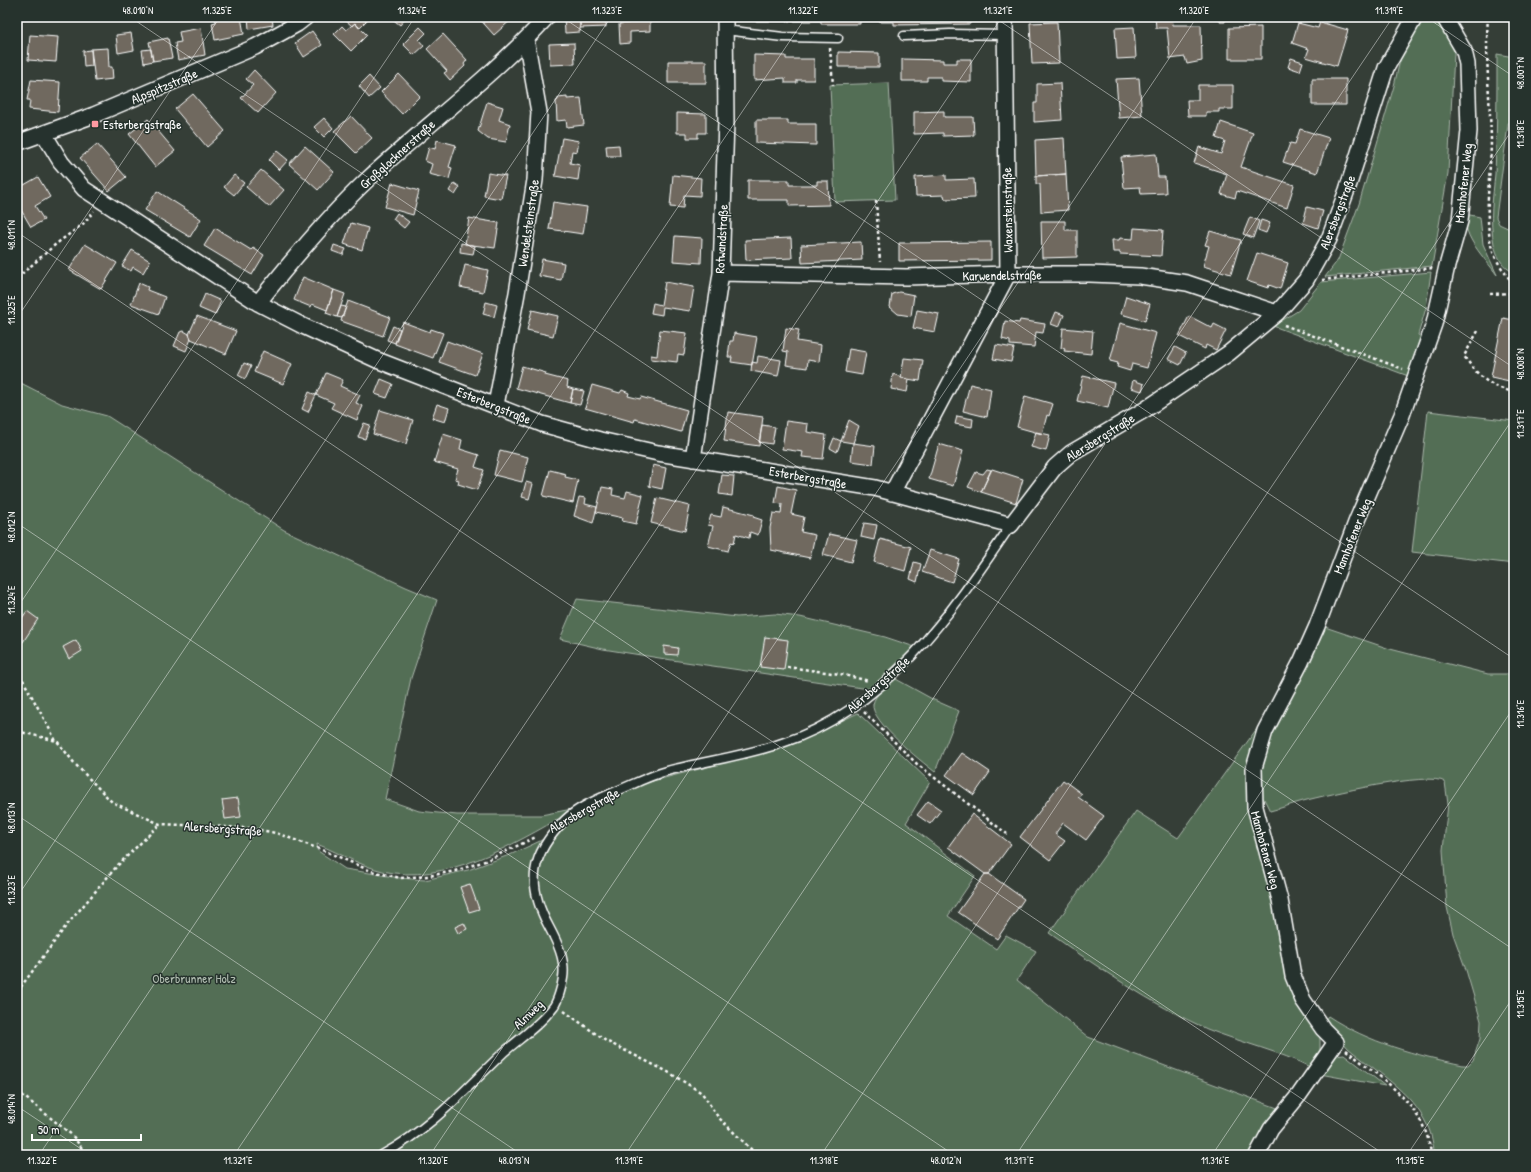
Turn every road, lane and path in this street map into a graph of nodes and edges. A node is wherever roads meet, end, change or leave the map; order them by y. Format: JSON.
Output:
{"nodes":[{"id":1,"x":306,"y":17,"type":"edge"},
{"id":2,"x":547,"y":17,"type":"edge"},
{"id":3,"x":1005,"y":17,"type":"edge"},
{"id":4,"x":1415,"y":17,"type":"edge"},
{"id":5,"x":1444,"y":17,"type":"edge"},
{"id":6,"x":1488,"y":17,"type":"edge"},
{"id":7,"x":725,"y":23,"type":"edge"},
{"id":8,"x":1005,"y":35,"type":"junction"},
{"id":9,"x":904,"y":36,"type":"dead end"},
{"id":10,"x":829,"y":38,"type":"junction"},
{"id":11,"x":838,"y":38,"type":"dead end"},
{"id":12,"x":526,"y":39,"type":"junction"},
{"id":13,"x":833,"y":85,"type":"dead end"},
{"id":14,"x":44,"y":134,"type":"junction"},
{"id":15,"x":17,"y":143,"type":"edge"},
{"id":16,"x":102,"y":201,"type":"junction"},
{"id":17,"x":876,"y":201,"type":"dead end"},
{"id":18,"x":1447,"y":266,"type":"junction"},
{"id":19,"x":721,"y":273,"type":"junction"},
{"id":20,"x":1008,"y":274,"type":"junction"},
{"id":21,"x":881,"y":277,"type":"junction"},
{"id":22,"x":17,"y":278,"type":"edge"},
{"id":23,"x":1306,"y":280,"type":"junction"},
{"id":24,"x":1514,"y":285,"type":"edge"},
{"id":25,"x":1514,"y":293,"type":"edge"},
{"id":26,"x":1490,"y":294,"type":"dead end"},
{"id":27,"x":258,"y":303,"type":"junction"},
{"id":28,"x":1273,"y":317,"type":"junction"},
{"id":29,"x":1478,"y":331,"type":"dead end"},
{"id":30,"x":1417,"y":374,"type":"junction"},
{"id":31,"x":1514,"y":392,"type":"edge"},
{"id":32,"x":496,"y":405,"type":"junction"},
{"id":33,"x":693,"y":459,"type":"junction"},
{"id":34,"x":892,"y":493,"type":"junction"},
{"id":35,"x":1011,"y":525,"type":"junction"},
{"id":36,"x":787,"y":667,"type":"dead end"},
{"id":37,"x":17,"y":669,"type":"edge"},
{"id":38,"x":881,"y":685,"type":"junction"},
{"id":39,"x":857,"y":705,"type":"junction"},
{"id":40,"x":17,"y":731,"type":"edge"},
{"id":41,"x":57,"y":741,"type":"junction"},
{"id":42,"x":566,"y":819,"type":"joint"},
{"id":43,"x":160,"y":824,"type":"junction"},
{"id":44,"x":1007,"y":834,"type":"dead end"},
{"id":45,"x":538,"y":836,"type":"dead end"},
{"id":46,"x":17,"y":992,"type":"edge"},
{"id":47,"x":555,"y":1005,"type":"junction"},
{"id":48,"x":1336,"y":1042,"type":"junction"},
{"id":49,"x":17,"y":1091,"type":"edge"},
{"id":50,"x":87,"y":1155,"type":"edge"},
{"id":51,"x":382,"y":1155,"type":"edge"},
{"id":52,"x":757,"y":1155,"type":"edge"},
{"id":53,"x":1257,"y":1155,"type":"edge"},
{"id":54,"x":1431,"y":1155,"type":"edge"}],
"edges":[{"from":1,"to":14,"type":"street","name":"Alpspitzstraße"},
{"from":2,"to":12,"type":"street","name":"Großglocknerstraße"},
{"from":3,"to":8,"type":"street","name":"Waxensteinstraße"},
{"from":4,"to":23,"type":"street","name":"Alersbergstraße"},
{"from":5,"to":18,"type":"street","name":"Mamhofener Weg"},
{"from":6,"to":24,"type":"path"},
{"from":7,"to":10,"type":"lane"},
{"from":7,"to":19,"type":"street","name":"Rotwandstraße"},
{"from":8,"to":9,"type":"lane"},
{"from":8,"to":20,"type":"street","name":"Waxensteinstraße"},
{"from":10,"to":11,"type":"lane"},
{"from":10,"to":13,"type":"path"},
{"from":12,"to":27,"type":"street","name":"Großglocknerstraße"},
{"from":12,"to":32,"type":"street","name":"Wendelsteinstraße"},
{"from":14,"to":15,"type":"street","name":"Alpspitzstraße"},
{"from":14,"to":16,"type":"street","name":"Esterbergstraße"},
{"from":16,"to":22,"type":"path"},
{"from":16,"to":27,"type":"street","name":"Esterbergstraße"},
{"from":17,"to":21,"type":"path"},
{"from":18,"to":23,"type":"path"},
{"from":18,"to":30,"type":"street","name":"Mamhofener Weg"},
{"from":19,"to":21,"type":"street","name":"Karwendelstraße"},
{"from":19,"to":33,"type":"street","name":"Rotwandstraße"},
{"from":20,"to":21,"type":"street","name":"Karwendelstraße"},
{"from":20,"to":28,"type":"street","name":"Karwendelstraße"},
{"from":20,"to":34,"type":"street","name":"Waxensteinstraße"},
{"from":23,"to":28,"type":"street","name":"Alersbergstraße"},
{"from":25,"to":26,"type":"path"},
{"from":27,"to":32,"type":"street","name":"Esterbergstraße"},
{"from":28,"to":30,"type":"path"},
{"from":28,"to":35,"type":"street","name":"Alersbergstraße"},
{"from":29,"to":31,"type":"path"},
{"from":30,"to":48,"type":"street","name":"Mamhofener Weg"},
{"from":32,"to":33,"type":"street","name":"Esterbergstraße"},
{"from":33,"to":34,"type":"street","name":"Esterbergstraße"},
{"from":34,"to":35,"type":"street","name":"Esterbergstraße"},
{"from":35,"to":38,"type":"lane","name":"Alersbergstraße"},
{"from":36,"to":38,"type":"path"},
{"from":37,"to":41,"type":"path","name":"Alersbergstraße"},
{"from":38,"to":39,"type":"lane","name":"Alersbergstraße"},
{"from":39,"to":42,"type":"lane","name":"Alersbergstraße"},
{"from":39,"to":44,"type":"path"},
{"from":40,"to":41,"type":"path"},
{"from":41,"to":43,"type":"path","name":"Alersbergstraße"},
{"from":42,"to":47,"type":"lane","name":"Almweg"},
{"from":43,"to":45,"type":"path","name":"Alersbergstraße"},
{"from":43,"to":46,"type":"path"},
{"from":47,"to":51,"type":"lane","name":"Almweg"},
{"from":47,"to":52,"type":"path"},
{"from":48,"to":53,"type":"street"},
{"from":48,"to":54,"type":"path"},
{"from":49,"to":50,"type":"path"}]}
